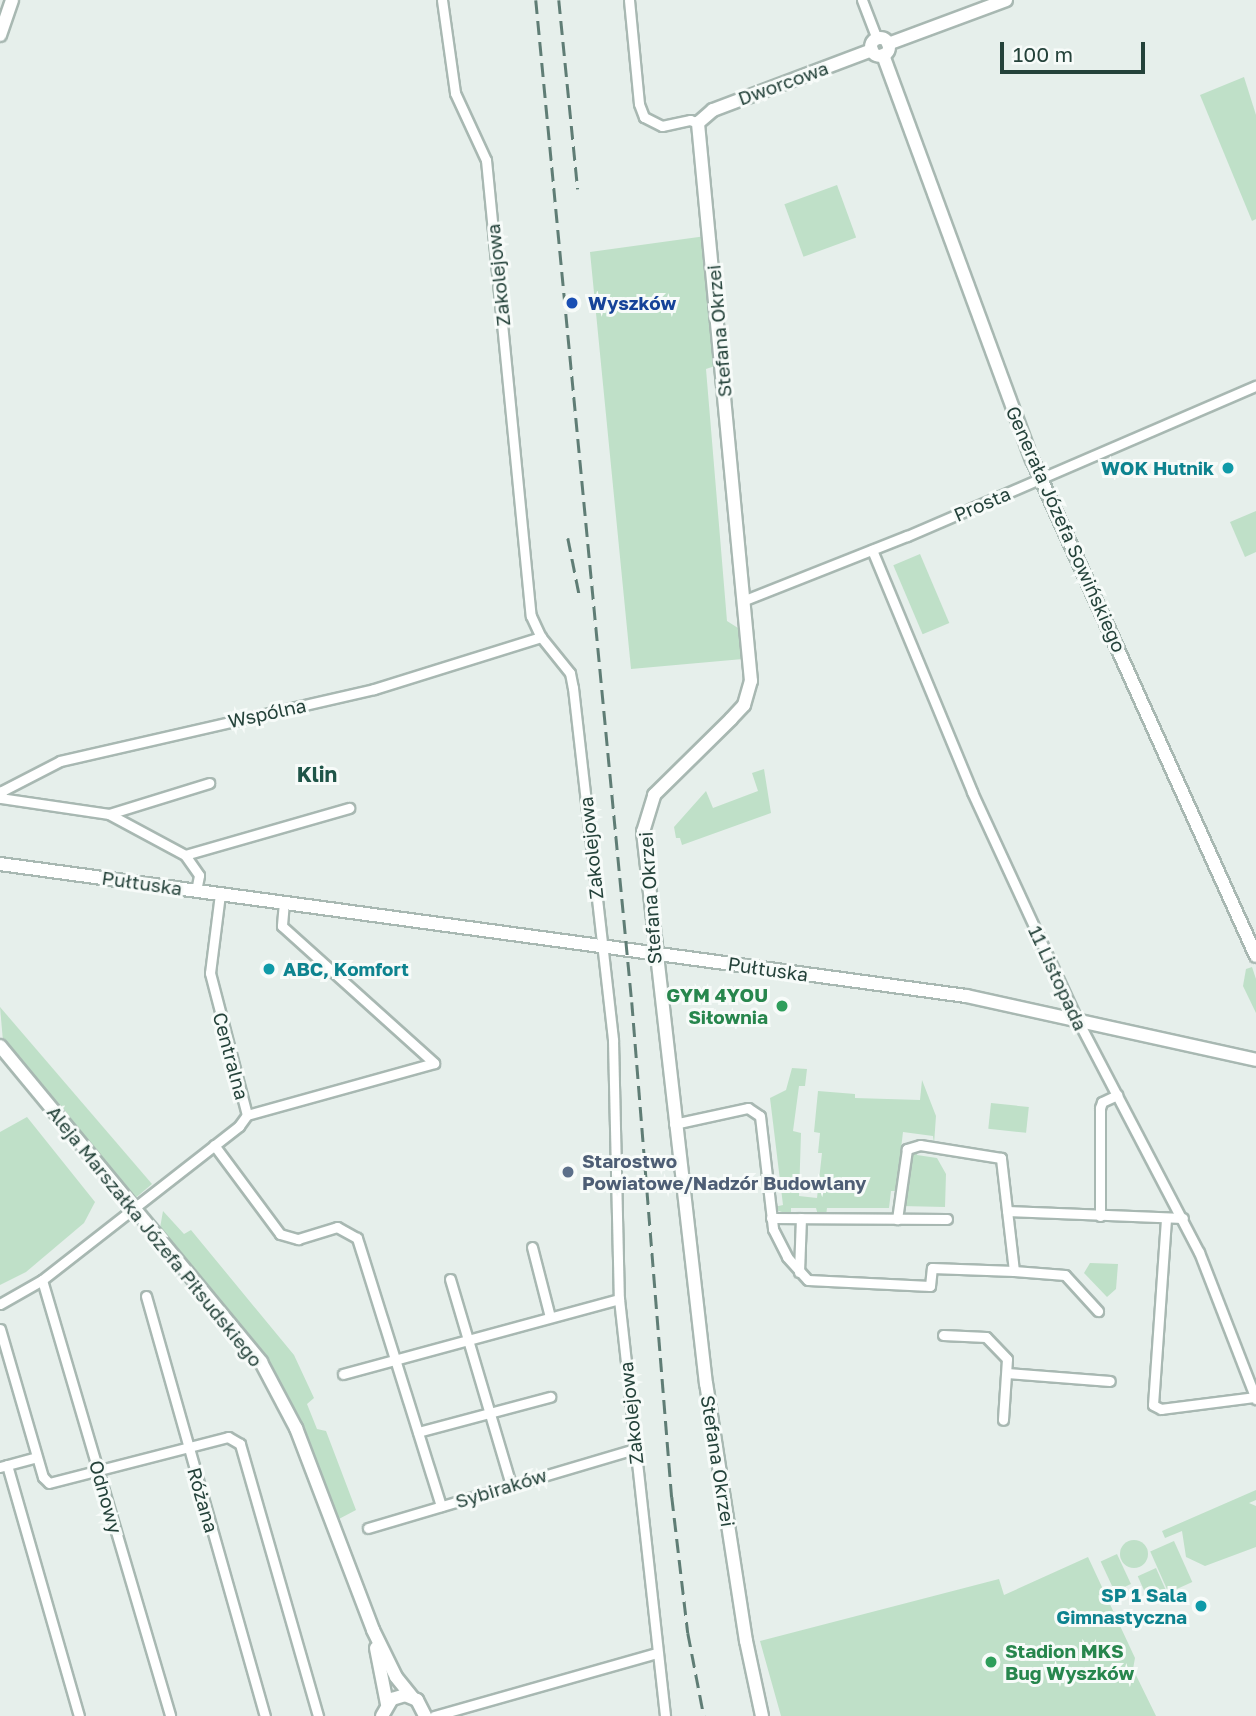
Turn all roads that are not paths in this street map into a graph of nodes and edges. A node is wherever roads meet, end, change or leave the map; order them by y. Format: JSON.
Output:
{"nodes":[{"id":1,"x":12,"y":0,"type":"edge"},
{"id":2,"x":442,"y":0,"type":"edge"},
{"id":3,"x":629,"y":0,"type":"edge"},
{"id":4,"x":862,"y":0,"type":"edge"},
{"id":5,"x":1006,"y":0,"type":"edge"},
{"id":6,"x":0,"y":35,"type":"edge"},
{"id":7,"x":880,"y":47,"type":"junction"},
{"id":8,"x":698,"y":123,"type":"junction"},
{"id":9,"x":1256,"y":386,"type":"edge"},
{"id":10,"x":1040,"y":479,"type":"junction"},
{"id":11,"x":872,"y":551,"type":"junction"},
{"id":12,"x":745,"y":600,"type":"junction"},
{"id":13,"x":541,"y":637,"type":"junction"},
{"id":14,"x":209,"y":783,"type":"dead end"},
{"id":15,"x":1,"y":798,"type":"edge"},
{"id":16,"x":349,"y":807,"type":"dead end"},
{"id":17,"x":109,"y":814,"type":"junction"},
{"id":18,"x":184,"y":855,"type":"junction"},
{"id":19,"x":0,"y":864,"type":"edge"},
{"id":20,"x":196,"y":891,"type":"junction"},
{"id":21,"x":220,"y":894,"type":"junction"},
{"id":22,"x":284,"y":902,"type":"junction"},
{"id":23,"x":602,"y":944,"type":"junction"},
{"id":24,"x":654,"y":954,"type":"junction"},
{"id":25,"x":1256,"y":956,"type":"edge"},
{"id":26,"x":1077,"y":1019,"type":"junction"},
{"id":27,"x":0,"y":1046,"type":"edge"},
{"id":28,"x":1254,"y":1058,"type":"edge"},
{"id":29,"x":1117,"y":1095,"type":"junction"},
{"id":30,"x":247,"y":1115,"type":"junction"},
{"id":31,"x":674,"y":1124,"type":"junction"},
{"id":32,"x":214,"y":1144,"type":"junction"},
{"id":33,"x":132,"y":1208,"type":"junction"},
{"id":34,"x":1007,"y":1210,"type":"junction"},
{"id":35,"x":1100,"y":1216,"type":"junction"},
{"id":36,"x":771,"y":1218,"type":"junction"},
{"id":37,"x":801,"y":1218,"type":"junction"},
{"id":38,"x":1183,"y":1218,"type":"junction"},
{"id":39,"x":897,"y":1219,"type":"junction"},
{"id":40,"x":947,"y":1219,"type":"dead end"},
{"id":41,"x":1166,"y":1219,"type":"junction"},
{"id":42,"x":532,"y":1247,"type":"dead end"},
{"id":43,"x":1014,"y":1271,"type":"junction"},
{"id":44,"x":799,"y":1272,"type":"junction"},
{"id":45,"x":450,"y":1279,"type":"dead end"},
{"id":46,"x":42,"y":1280,"type":"junction"},
{"id":47,"x":146,"y":1296,"type":"dead end"},
{"id":48,"x":619,"y":1299,"type":"junction"},
{"id":49,"x":0,"y":1304,"type":"edge"},
{"id":50,"x":1098,"y":1311,"type":"dead end"},
{"id":51,"x":550,"y":1317,"type":"junction"},
{"id":52,"x":0,"y":1329,"type":"edge"},
{"id":53,"x":943,"y":1335,"type":"dead end"},
{"id":54,"x":468,"y":1339,"type":"junction"},
{"id":55,"x":396,"y":1359,"type":"junction"},
{"id":56,"x":1007,"y":1373,"type":"junction"},
{"id":57,"x":343,"y":1374,"type":"dead end"},
{"id":58,"x":1110,"y":1381,"type":"dead end"},
{"id":59,"x":550,"y":1397,"type":"dead end"},
{"id":60,"x":1256,"y":1398,"type":"edge"},
{"id":61,"x":490,"y":1413,"type":"junction"},
{"id":62,"x":1003,"y":1420,"type":"dead end"},
{"id":63,"x":418,"y":1432,"type":"junction"},
{"id":64,"x":188,"y":1447,"type":"junction"},
{"id":65,"x":635,"y":1449,"type":"junction"},
{"id":66,"x":37,"y":1457,"type":"junction"},
{"id":67,"x":4,"y":1466,"type":"edge"},
{"id":68,"x":99,"y":1472,"type":"junction"},
{"id":69,"x":511,"y":1485,"type":"junction"},
{"id":70,"x":441,"y":1506,"type":"junction"},
{"id":71,"x":368,"y":1528,"type":"dead end"},
{"id":72,"x":373,"y":1630,"type":"junction"},
{"id":73,"x":656,"y":1653,"type":"junction"},
{"id":74,"x":412,"y":1697,"type":"junction"},
{"id":75,"x":446,"y":1710,"type":"junction"},
{"id":76,"x":382,"y":1711,"type":"edge"},
{"id":77,"x":424,"y":1711,"type":"edge"},
{"id":78,"x":79,"y":1716,"type":"edge"},
{"id":79,"x":170,"y":1716,"type":"edge"},
{"id":80,"x":265,"y":1716,"type":"edge"},
{"id":81,"x":318,"y":1716,"type":"edge"},
{"id":82,"x":434,"y":1716,"type":"edge"},
{"id":83,"x":665,"y":1716,"type":"edge"},
{"id":84,"x":762,"y":1716,"type":"edge"}],
"edges":[{"from":1,"to":6,"type":"street"},
{"from":2,"to":13,"type":"street","name":"Zakolejowa"},
{"from":3,"to":8,"type":"street"},
{"from":4,"to":7,"type":"street","name":"Generała Józefa Sowińskiego"},
{"from":5,"to":7,"type":"street","name":"Dworcowa"},
{"from":7,"to":8,"type":"street","name":"Dworcowa"},
{"from":7,"to":10,"type":"street","name":"Generała Józefa Sowińskiego"},
{"from":8,"to":12,"type":"street","name":"Stefana Okrzei"},
{"from":9,"to":10,"type":"street","name":"Prosta"},
{"from":10,"to":11,"type":"street","name":"Prosta"},
{"from":10,"to":25,"type":"street","name":"Generała Józefa Sowińskiego"},
{"from":11,"to":12,"type":"street","name":"Prosta"},
{"from":11,"to":26,"type":"street","name":"11 Listopada"},
{"from":12,"to":24,"type":"street","name":"Stefana Okrzei"},
{"from":13,"to":15,"type":"street","name":"Wspólna"},
{"from":13,"to":23,"type":"street","name":"Zakolejowa"},
{"from":14,"to":17,"type":"street","name":"Wspólna"},
{"from":15,"to":17,"type":"street","name":"Wspólna"},
{"from":16,"to":18,"type":"street"},
{"from":17,"to":18,"type":"street","name":"Wspólna"},
{"from":18,"to":20,"type":"street"},
{"from":19,"to":20,"type":"street","name":"Pułtuska"},
{"from":20,"to":21,"type":"street","name":"Pułtuska"},
{"from":21,"to":22,"type":"street","name":"Pułtuska"},
{"from":21,"to":30,"type":"street","name":"Centralna"},
{"from":22,"to":23,"type":"street","name":"Pułtuska"},
{"from":22,"to":30,"type":"street"},
{"from":23,"to":24,"type":"street","name":"Pułtuska"},
{"from":23,"to":48,"type":"street","name":"Zakolejowa"},
{"from":24,"to":26,"type":"street","name":"Pułtuska"},
{"from":24,"to":31,"type":"street","name":"Stefana Okrzei"},
{"from":26,"to":28,"type":"street","name":"Pułtuska"},
{"from":26,"to":29,"type":"street","name":"11 Listopada"},
{"from":27,"to":33,"type":"street","name":"Aleja Marszałka Józefa Piłsudskiego"},
{"from":29,"to":35,"type":"street"},
{"from":29,"to":38,"type":"street","name":"11 Listopada"},
{"from":30,"to":32,"type":"street","name":"Centralna"},
{"from":31,"to":36,"type":"street"},
{"from":31,"to":84,"type":"street","name":"Stefana Okrzei"},
{"from":32,"to":33,"type":"street","name":"Centralna"},
{"from":32,"to":55,"type":"street"},
{"from":33,"to":46,"type":"street"},
{"from":33,"to":72,"type":"street","name":"Aleja Marszałka Józefa Piłsudskiego"},
{"from":34,"to":35,"type":"street"},
{"from":34,"to":39,"type":"street"},
{"from":34,"to":43,"type":"street"},
{"from":35,"to":41,"type":"street"},
{"from":36,"to":37,"type":"street"},
{"from":36,"to":44,"type":"street"},
{"from":37,"to":39,"type":"street"},
{"from":37,"to":44,"type":"street"},
{"from":38,"to":41,"type":"street"},
{"from":38,"to":60,"type":"street","name":"11 Listopada"},
{"from":39,"to":40,"type":"street"},
{"from":41,"to":60,"type":"street"},
{"from":42,"to":51,"type":"street"},
{"from":43,"to":44,"type":"street"},
{"from":43,"to":50,"type":"street"},
{"from":45,"to":54,"type":"street"},
{"from":46,"to":49,"type":"street"},
{"from":46,"to":68,"type":"street","name":"Odnowy"},
{"from":47,"to":64,"type":"street"},
{"from":48,"to":51,"type":"street"},
{"from":48,"to":65,"type":"street","name":"Zakolejowa"},
{"from":51,"to":54,"type":"street"},
{"from":52,"to":66,"type":"street"},
{"from":53,"to":56,"type":"street"},
{"from":54,"to":55,"type":"street"},
{"from":54,"to":61,"type":"street"},
{"from":55,"to":57,"type":"street"},
{"from":55,"to":63,"type":"street"},
{"from":56,"to":58,"type":"street"},
{"from":56,"to":62,"type":"street"},
{"from":59,"to":61,"type":"street"},
{"from":61,"to":63,"type":"street"},
{"from":61,"to":69,"type":"street"},
{"from":63,"to":70,"type":"street"},
{"from":64,"to":68,"type":"street","name":"Różana"},
{"from":64,"to":80,"type":"street","name":"Różana"},
{"from":64,"to":81,"type":"street"},
{"from":65,"to":69,"type":"street","name":"Sybiraków"},
{"from":65,"to":73,"type":"street","name":"Zakolejowa"},
{"from":66,"to":67,"type":"street"},
{"from":66,"to":68,"type":"street","name":"Różana"},
{"from":67,"to":78,"type":"street"},
{"from":68,"to":79,"type":"street","name":"Odnowy"},
{"from":69,"to":70,"type":"street","name":"Sybiraków"},
{"from":70,"to":71,"type":"street","name":"Sybiraków"},
{"from":72,"to":74,"type":"street","name":"Aleja Marszałka Józefa Piłsudskiego"},
{"from":72,"to":76,"type":"street","name":"Aleja Marszałka Józefa Piłsudskiego"},
{"from":73,"to":75,"type":"street"},
{"from":73,"to":83,"type":"street","name":"Zakolejowa"},
{"from":74,"to":76,"type":"street"},
{"from":74,"to":77,"type":"street","name":"Aleja Marszałka Józefa Piłsudskiego"},
{"from":75,"to":77,"type":"street"},
{"from":75,"to":82,"type":"street"}]}
